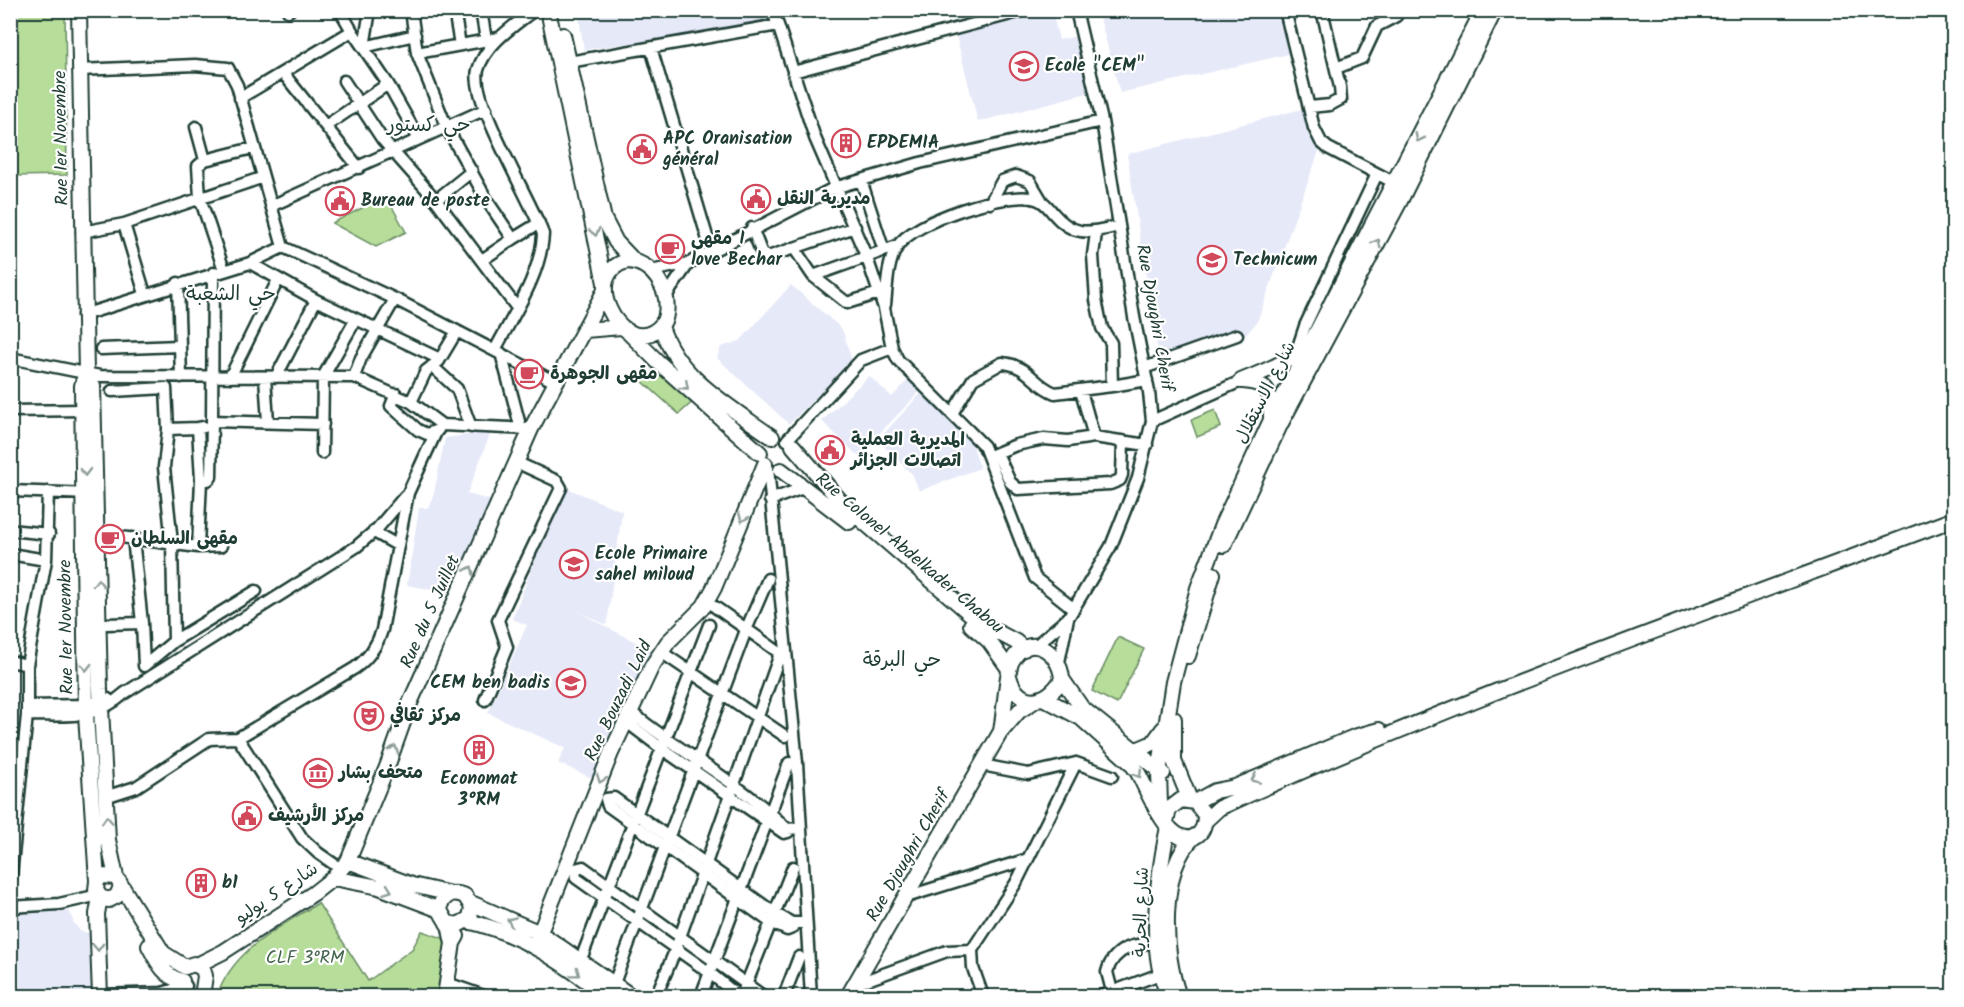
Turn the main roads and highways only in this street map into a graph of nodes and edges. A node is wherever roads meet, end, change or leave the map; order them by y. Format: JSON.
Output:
{"nodes":[{"id":1,"x":79,"y":10,"type":"edge"},
{"id":2,"x":548,"y":10,"type":"edge"},
{"id":3,"x":558,"y":10,"type":"edge"},
{"id":4,"x":1483,"y":10,"type":"edge"},
{"id":5,"x":1496,"y":10,"type":"edge"},
{"id":6,"x":634,"y":261,"type":"junction"},
{"id":7,"x":605,"y":287,"type":"junction"},
{"id":8,"x":661,"y":326,"type":"junction"},
{"id":9,"x":624,"y":329,"type":"junction"},
{"id":10,"x":585,"y":330,"type":"junction"},
{"id":11,"x":1318,"y":332,"type":"junction"},
{"id":12,"x":86,"y":372,"type":"junction"},
{"id":13,"x":1271,"y":420,"type":"junction"},
{"id":14,"x":772,"y":437,"type":"junction"},
{"id":15,"x":790,"y":443,"type":"junction"},
{"id":16,"x":769,"y":464,"type":"junction"},
{"id":17,"x":91,"y":494,"type":"junction"},
{"id":18,"x":1953,"y":519,"type":"edge"},
{"id":19,"x":1029,"y":648,"type":"junction"},
{"id":20,"x":1009,"y":673,"type":"junction"},
{"id":21,"x":1062,"y":679,"type":"junction"},
{"id":22,"x":1040,"y":699,"type":"junction"},
{"id":23,"x":1448,"y":710,"type":"junction"},
{"id":24,"x":1164,"y":728,"type":"junction"},
{"id":25,"x":1000,"y":733,"type":"junction"},
{"id":26,"x":1134,"y":751,"type":"junction"},
{"id":27,"x":1158,"y":772,"type":"junction"},
{"id":28,"x":1180,"y":780,"type":"junction"},
{"id":29,"x":1192,"y":801,"type":"junction"},
{"id":30,"x":1205,"y":821,"type":"junction"},
{"id":31,"x":1166,"y":822,"type":"junction"},
{"id":32,"x":1196,"y":836,"type":"junction"},
{"id":33,"x":341,"y":870,"type":"junction"},
{"id":34,"x":118,"y":886,"type":"junction"},
{"id":35,"x":99,"y":891,"type":"junction"},
{"id":36,"x":451,"y":894,"type":"junction"},
{"id":37,"x":471,"y":903,"type":"junction"},
{"id":38,"x":440,"y":910,"type":"junction"},
{"id":39,"x":465,"y":922,"type":"junction"},
{"id":40,"x":447,"y":923,"type":"junction"},
{"id":41,"x":537,"y":939,"type":"junction"},
{"id":42,"x":453,"y":944,"type":"junction"},
{"id":43,"x":194,"y":979,"type":"edge"},
{"id":44,"x":446,"y":990,"type":"edge"},
{"id":45,"x":100,"y":996,"type":"edge"},
{"id":46,"x":608,"y":996,"type":"edge"},
{"id":47,"x":631,"y":996,"type":"edge"},
{"id":48,"x":848,"y":996,"type":"edge"},
{"id":49,"x":1169,"y":996,"type":"edge"},
{"id":50,"x":1179,"y":996,"type":"edge"}],
"edges":[{"from":1,"to":12,"type":"main road","name":"Rue 1er Novembre"},
{"from":2,"to":7,"type":"main road","one_way":true},
{"from":3,"to":6,"type":"main road"},
{"from":4,"to":11,"type":"main road","name":"شارع الاستقلال","one_way":true},
{"from":28,"to":5,"type":"main road","name":"شارع الاستقلال","one_way":true},
{"from":6,"to":7,"type":"main road"},
{"from":6,"to":8,"type":"main road"},
{"from":7,"to":9,"type":"main road"},
{"from":7,"to":10,"type":"main road"},
{"from":8,"to":9,"type":"main road"},
{"from":8,"to":14,"type":"main road"},
{"from":9,"to":10,"type":"main road"},
{"from":9,"to":16,"type":"main road","name":"Rue Colonel Abdelkader Chabou","one_way":true},
{"from":33,"to":10,"type":"main road","name":"Rue du 5 Juillet","one_way":true},
{"from":11,"to":13,"type":"main road","name":"شارع الاستقلال"},
{"from":11,"to":13,"type":"main road"},
{"from":12,"to":17,"type":"main road","name":"Rue 1er Novembre","one_way":true},
{"from":12,"to":17,"type":"main road","name":"Rue 1er Novembre"},
{"from":13,"to":24,"type":"main road","name":"شارع الاستقلال"},
{"from":14,"to":15,"type":"main road"},
{"from":14,"to":16,"type":"main road"},
{"from":15,"to":16,"type":"main road"},
{"from":15,"to":19,"type":"main road","name":"Rue Colonel Abdelkader Chabou"},
{"from":16,"to":20,"type":"main road","name":"Rue Colonel Abdelkader Chabou"},
{"from":16,"to":41,"type":"main road","name":"Rue Bouzadi Laid","one_way":true},
{"from":34,"to":17,"type":"main road","name":"Rue 1er Novembre","one_way":true},
{"from":17,"to":35,"type":"main road","name":"Rue 1er Novembre","one_way":true},
{"from":18,"to":23,"type":"main road"},
{"from":19,"to":20,"type":"main road"},
{"from":19,"to":21,"type":"main road"},
{"from":20,"to":22,"type":"main road"},
{"from":20,"to":25,"type":"main road"},
{"from":21,"to":22,"type":"main road"},
{"from":21,"to":26,"type":"main road"},
{"from":22,"to":25,"type":"main road"},
{"from":22,"to":31,"type":"main road","one_way":true},
{"from":23,"to":29,"type":"main road","one_way":true},
{"from":23,"to":30,"type":"main road"},
{"from":24,"to":26,"type":"main road"},
{"from":24,"to":27,"type":"main road","name":"شارع الاستقلال"},
{"from":25,"to":48,"type":"main road","name":"Rue Djoughri Cherif"},
{"from":26,"to":27,"type":"main road"},
{"from":27,"to":28,"type":"main road"},
{"from":27,"to":31,"type":"main road","name":"شارع الاستقلال"},
{"from":28,"to":29,"type":"main road","name":"شارع الاستقلال"},
{"from":29,"to":30,"type":"main road"},
{"from":29,"to":31,"type":"main road"},
{"from":30,"to":32,"type":"main road"},
{"from":31,"to":32,"type":"main road"},
{"from":31,"to":49,"type":"main road","name":"شارع الحرية"},
{"from":32,"to":50,"type":"main road","name":"شارع الحرية"},
{"from":33,"to":36,"type":"main road"},
{"from":33,"to":38,"type":"main road","one_way":true},
{"from":33,"to":43,"type":"main road","name":"شارع 5 يوليو"},
{"from":34,"to":35,"type":"main road"},
{"from":34,"to":35,"type":"main road"},
{"from":34,"to":43,"type":"main road","name":"Rue 1er Novembre"},
{"from":35,"to":45,"type":"main road","name":"Rue 1er Novembre","one_way":true},
{"from":36,"to":37,"type":"main road"},
{"from":36,"to":38,"type":"main road"},
{"from":37,"to":39,"type":"main road"},
{"from":41,"to":37,"type":"main road","one_way":true},
{"from":38,"to":40,"type":"main road"},
{"from":39,"to":40,"type":"main road"},
{"from":39,"to":41,"type":"main road"},
{"from":39,"to":42,"type":"main road"},
{"from":40,"to":42,"type":"main road"},
{"from":41,"to":46,"type":"main road","one_way":true},
{"from":41,"to":47,"type":"main road"},
{"from":42,"to":44,"type":"main road"}]}
